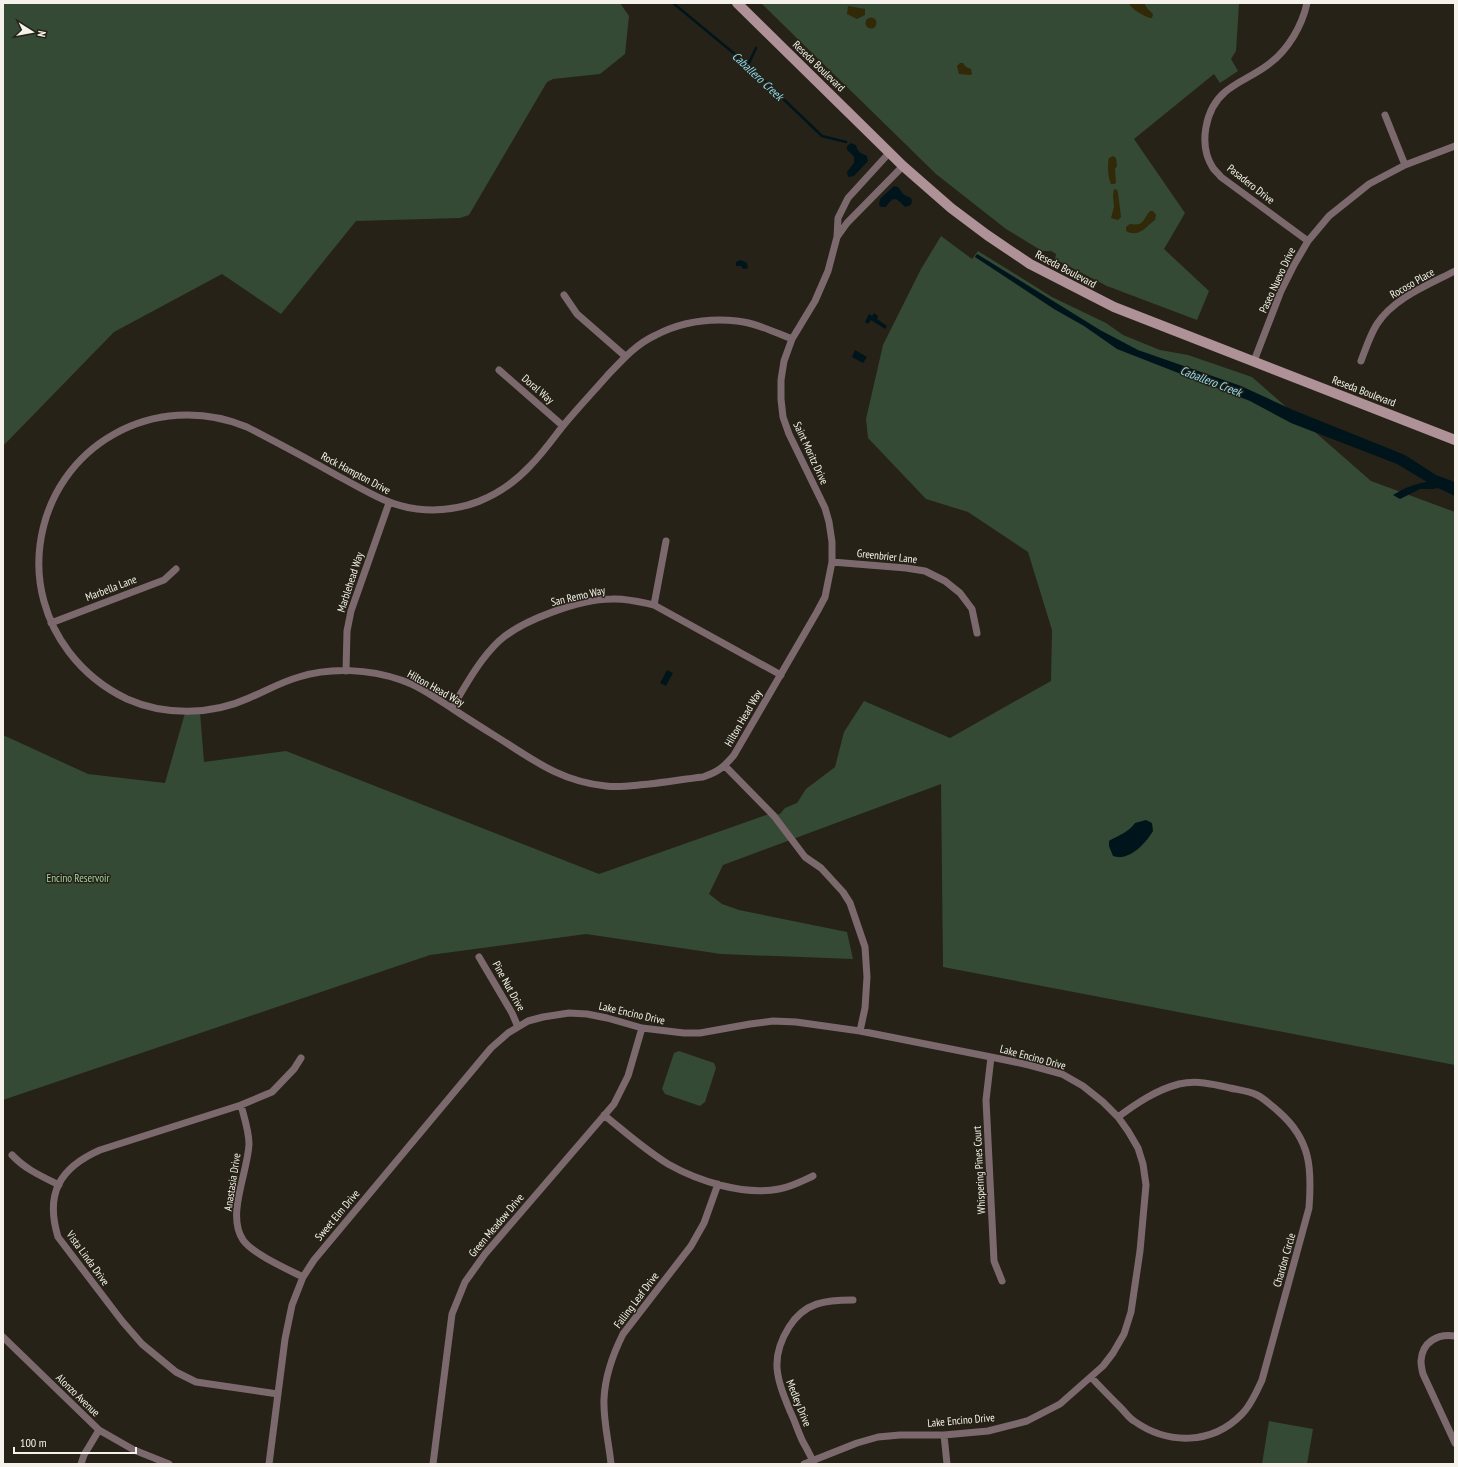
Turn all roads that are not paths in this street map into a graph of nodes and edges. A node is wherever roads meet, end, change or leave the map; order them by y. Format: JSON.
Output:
{"nodes":[{"id":1,"x":737,"y":3,"type":"edge"},
{"id":2,"x":1307,"y":3,"type":"edge"},
{"id":3,"x":1385,"y":115,"type":"dead end"},
{"id":4,"x":1455,"y":146,"type":"edge"},
{"id":5,"x":890,"y":152,"type":"junction"},
{"id":6,"x":1405,"y":165,"type":"junction"},
{"id":7,"x":902,"y":166,"type":"junction"},
{"id":8,"x":837,"y":237,"type":"junction"},
{"id":9,"x":1308,"y":241,"type":"junction"},
{"id":10,"x":1455,"y":271,"type":"edge"},
{"id":11,"x":564,"y":295,"type":"dead end"},
{"id":12,"x":792,"y":339,"type":"junction"},
{"id":13,"x":625,"y":356,"type":"junction"},
{"id":14,"x":1254,"y":361,"type":"junction"},
{"id":15,"x":1361,"y":361,"type":"dead end"},
{"id":16,"x":499,"y":370,"type":"dead end"},
{"id":17,"x":563,"y":426,"type":"junction"},
{"id":18,"x":1455,"y":440,"type":"edge"},
{"id":19,"x":389,"y":503,"type":"junction"},
{"id":20,"x":666,"y":541,"type":"dead end"},
{"id":21,"x":832,"y":562,"type":"junction"},
{"id":22,"x":176,"y":569,"type":"dead end"},
{"id":23,"x":654,"y":605,"type":"junction"},
{"id":24,"x":51,"y":623,"type":"junction"},
{"id":25,"x":977,"y":634,"type":"dead end"},
{"id":26,"x":346,"y":671,"type":"junction"},
{"id":27,"x":781,"y":675,"type":"junction"},
{"id":28,"x":452,"y":708,"type":"junction"},
{"id":29,"x":725,"y":766,"type":"junction"},
{"id":30,"x":479,"y":957,"type":"dead end"},
{"id":31,"x":518,"y":1027,"type":"junction"},
{"id":32,"x":642,"y":1028,"type":"junction"},
{"id":33,"x":860,"y":1031,"type":"junction"},
{"id":34,"x":991,"y":1057,"type":"junction"},
{"id":35,"x":301,"y":1058,"type":"dead end"},
{"id":36,"x":241,"y":1105,"type":"junction"},
{"id":37,"x":604,"y":1115,"type":"junction"},
{"id":38,"x":1118,"y":1117,"type":"junction"},
{"id":39,"x":12,"y":1155,"type":"dead end"},
{"id":40,"x":813,"y":1176,"type":"dead end"},
{"id":41,"x":718,"y":1184,"type":"junction"},
{"id":42,"x":59,"y":1185,"type":"junction"},
{"id":43,"x":303,"y":1277,"type":"junction"},
{"id":44,"x":1002,"y":1281,"type":"dead end"},
{"id":45,"x":853,"y":1300,"type":"dead end"},
{"id":46,"x":1455,"y":1336,"type":"edge"},
{"id":47,"x":3,"y":1337,"type":"edge"},
{"id":48,"x":1091,"y":1377,"type":"junction"},
{"id":49,"x":278,"y":1394,"type":"junction"},
{"id":50,"x":99,"y":1430,"type":"junction"},
{"id":51,"x":944,"y":1435,"type":"junction"},
{"id":52,"x":1455,"y":1443,"type":"edge"},
{"id":53,"x":814,"y":1462,"type":"edge"},
{"id":54,"x":81,"y":1464,"type":"edge"},
{"id":55,"x":169,"y":1464,"type":"edge"},
{"id":56,"x":269,"y":1464,"type":"edge"},
{"id":57,"x":434,"y":1464,"type":"edge"},
{"id":58,"x":611,"y":1464,"type":"edge"},
{"id":59,"x":804,"y":1464,"type":"edge"},
{"id":60,"x":947,"y":1464,"type":"edge"}],
"edges":[{"from":1,"to":5,"type":"main road","name":"Reseda Boulevard"},
{"from":2,"to":9,"type":"street","name":"Pasadero Drive"},
{"from":3,"to":6,"type":"street"},
{"from":4,"to":6,"type":"street","name":"Paseo Nuevo Drive"},
{"from":5,"to":7,"type":"main road","name":"Reseda Boulevard"},
{"from":5,"to":8,"type":"street","name":"Saint Moritz Drive"},
{"from":6,"to":9,"type":"street","name":"Paseo Nuevo Drive"},
{"from":7,"to":8,"type":"street","name":"Saint Moritz Drive"},
{"from":7,"to":14,"type":"main road","name":"Reseda Boulevard"},
{"from":8,"to":12,"type":"street","name":"Saint Moritz Drive"},
{"from":9,"to":14,"type":"street","name":"Paseo Nuevo Drive"},
{"from":10,"to":15,"type":"street","name":"Rocoso Place"},
{"from":11,"to":13,"type":"street"},
{"from":12,"to":13,"type":"street","name":"Rock Hampton Drive"},
{"from":12,"to":21,"type":"street","name":"Saint Moritz Drive"},
{"from":13,"to":17,"type":"street","name":"Rock Hampton Drive"},
{"from":14,"to":18,"type":"main road","name":"Reseda Boulevard"},
{"from":16,"to":17,"type":"street","name":"Doral Way"},
{"from":17,"to":19,"type":"street","name":"Rock Hampton Drive"},
{"from":19,"to":24,"type":"street","name":"Rock Hampton Drive"},
{"from":19,"to":26,"type":"street","name":"Marblehead Way"},
{"from":20,"to":23,"type":"street"},
{"from":21,"to":25,"type":"street","name":"Greenbrier Lane"},
{"from":21,"to":27,"type":"street","name":"Saint Moritz Drive"},
{"from":22,"to":24,"type":"street","name":"Marbella Lane"},
{"from":23,"to":27,"type":"street","name":"San Remo Way"},
{"from":23,"to":28,"type":"street","name":"San Remo Way"},
{"from":24,"to":26,"type":"street","name":"Hilton Head Way"},
{"from":26,"to":28,"type":"street","name":"Hilton Head Way"},
{"from":27,"to":29,"type":"street","name":"Hilton Head Way"},
{"from":28,"to":29,"type":"street","name":"Hilton Head Way"},
{"from":29,"to":33,"type":"street"},
{"from":30,"to":31,"type":"street","name":"Pine Nut Drive"},
{"from":31,"to":32,"type":"street","name":"Lake Encino Drive"},
{"from":31,"to":43,"type":"street","name":"Sweet Elm Drive"},
{"from":32,"to":33,"type":"street","name":"Lake Encino Drive"},
{"from":32,"to":37,"type":"street","name":"Green Meadow Drive"},
{"from":33,"to":34,"type":"street","name":"Lake Encino Drive"},
{"from":34,"to":38,"type":"street","name":"Lake Encino Drive"},
{"from":34,"to":44,"type":"street","name":"Whispering Pines Court"},
{"from":35,"to":36,"type":"street","name":"Vista Linda Drive"},
{"from":36,"to":42,"type":"street","name":"Vista Linda Drive"},
{"from":36,"to":43,"type":"street","name":"Anastasia Drive"},
{"from":37,"to":41,"type":"street"},
{"from":37,"to":57,"type":"street","name":"Green Meadow Drive"},
{"from":38,"to":48,"type":"street","name":"Lake Encino Drive"},
{"from":38,"to":48,"type":"street","name":"Chardon Circle"},
{"from":39,"to":42,"type":"street"},
{"from":40,"to":41,"type":"street"},
{"from":41,"to":58,"type":"street","name":"Falling Leaf Drive"},
{"from":42,"to":49,"type":"street","name":"Vista Linda Drive"},
{"from":43,"to":49,"type":"street","name":"Sweet Elm Drive"},
{"from":45,"to":53,"type":"street","name":"Medley Drive"},
{"from":46,"to":52,"type":"street"},
{"from":47,"to":50,"type":"street","name":"Alonzo Avenue"},
{"from":48,"to":51,"type":"street","name":"Lake Encino Drive"},
{"from":49,"to":56,"type":"street","name":"Sweet Elm Drive"},
{"from":50,"to":54,"type":"street"},
{"from":50,"to":55,"type":"street","name":"Alonzo Avenue"},
{"from":51,"to":53,"type":"street","name":"Lake Encino Drive"},
{"from":51,"to":60,"type":"street"},
{"from":53,"to":59,"type":"street","name":"Lake Encino Drive"}]}
